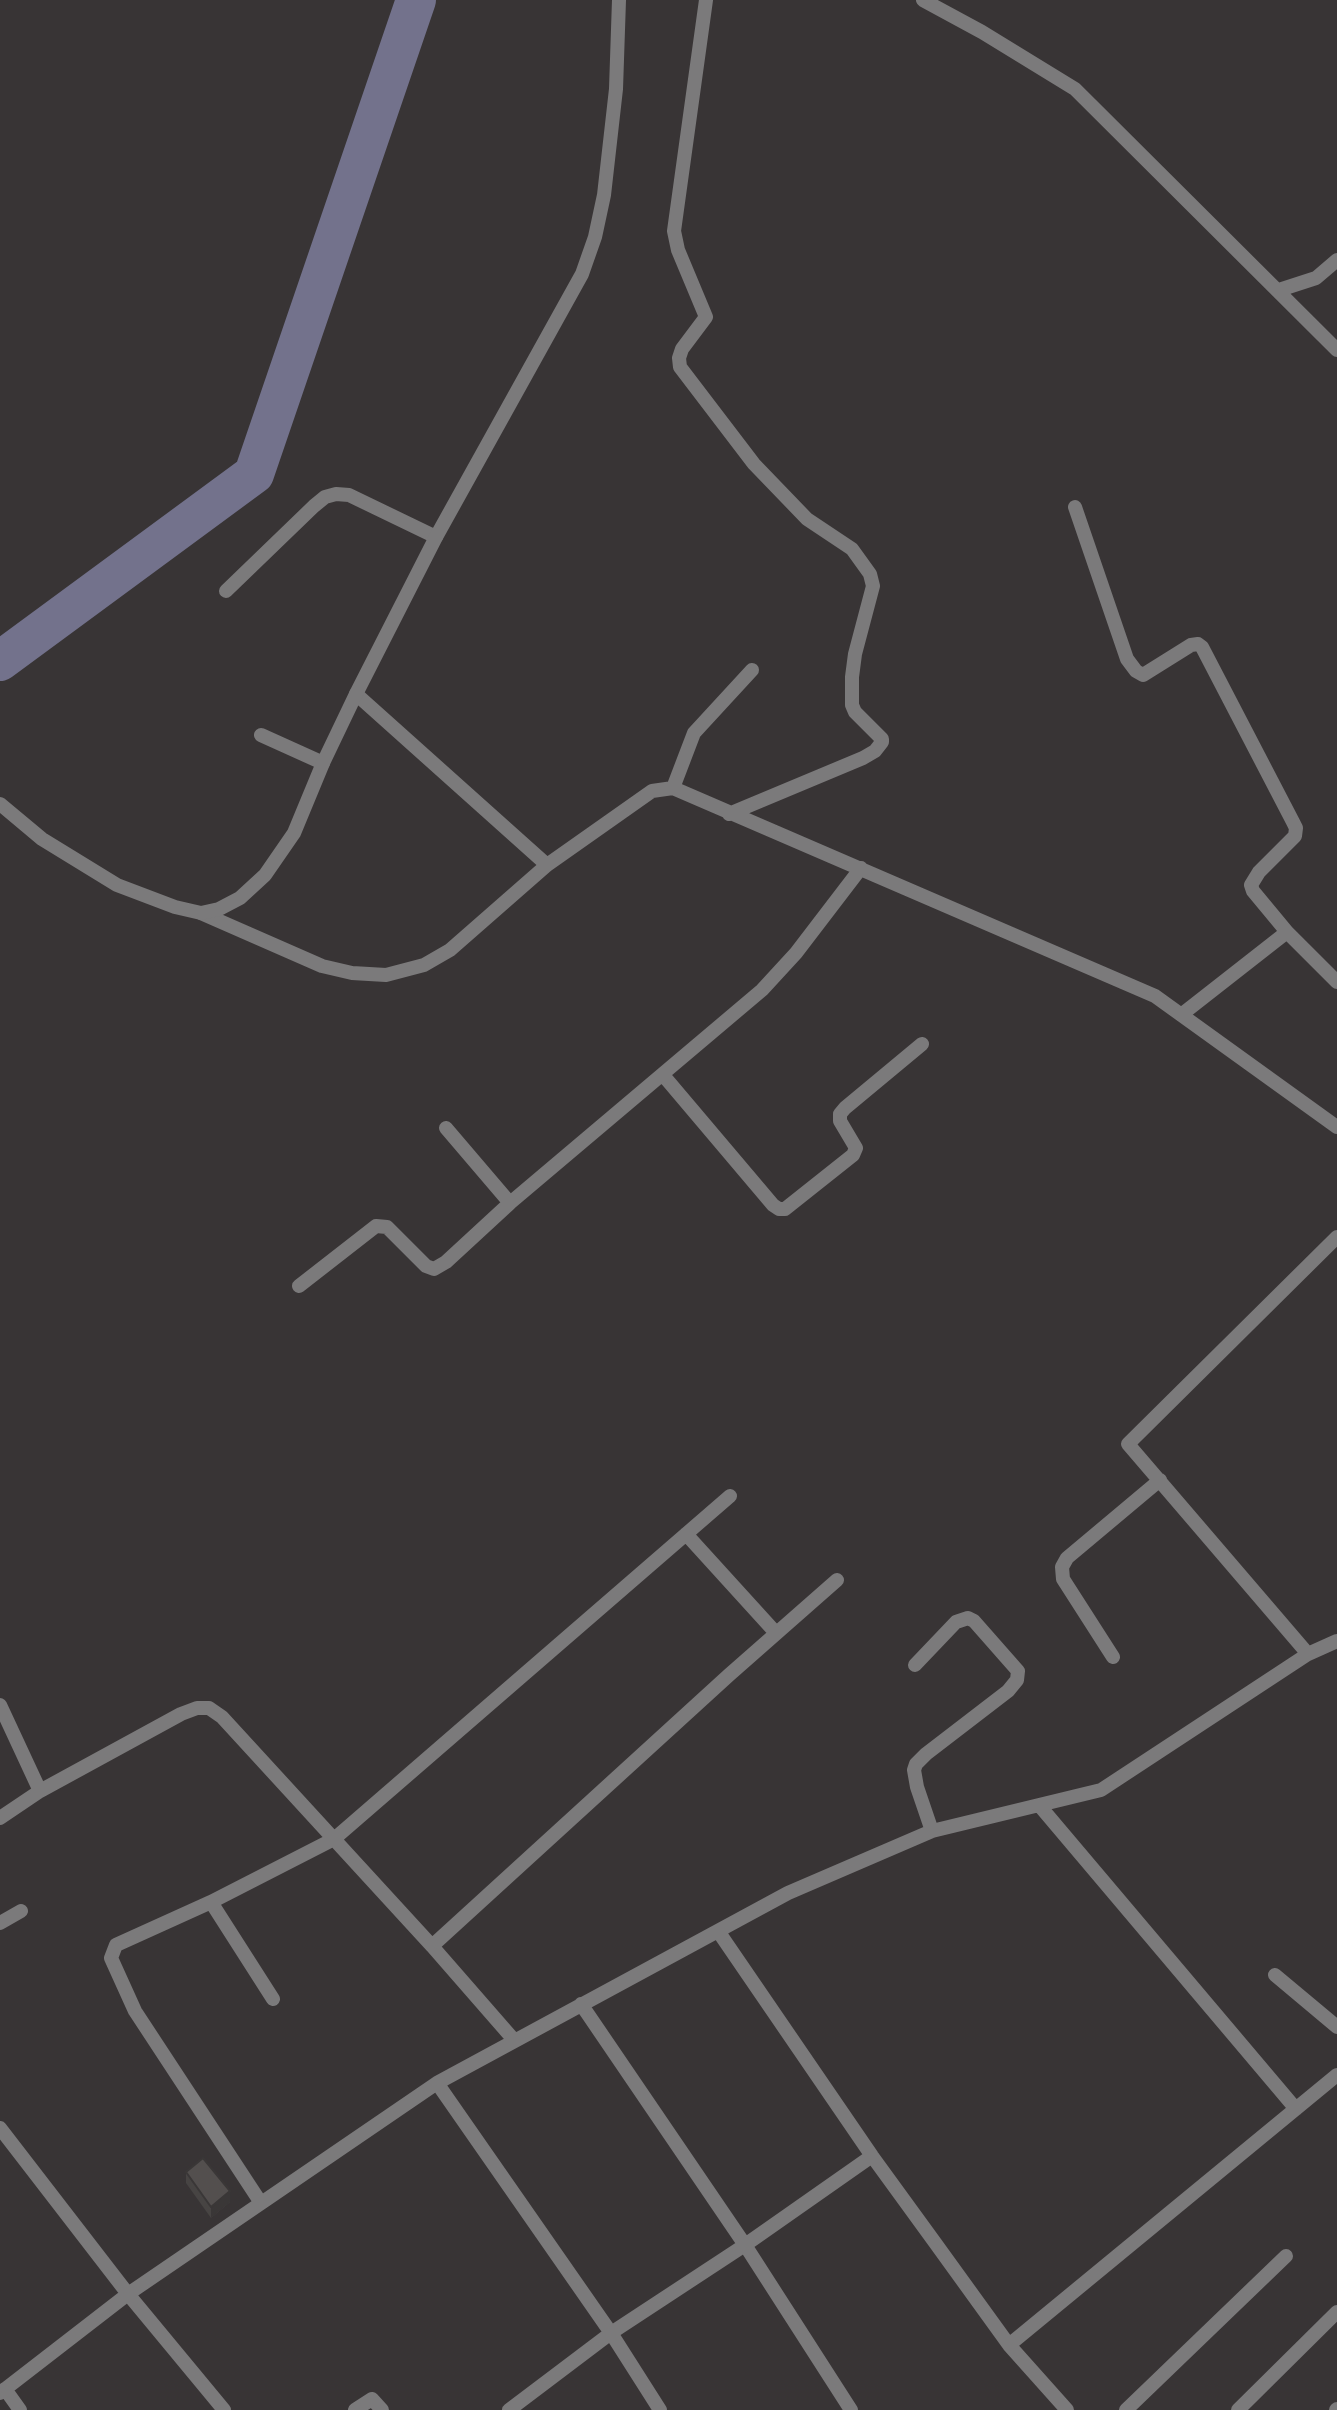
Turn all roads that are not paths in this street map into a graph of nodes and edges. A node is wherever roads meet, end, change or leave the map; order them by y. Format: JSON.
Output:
{"nodes":[{"id":1,"x":619,"y":0,"type":"edge"},
{"id":2,"x":706,"y":0,"type":"edge"},
{"id":3,"x":923,"y":0,"type":"edge"},
{"id":4,"x":1337,"y":260,"type":"edge"},
{"id":5,"x":1279,"y":290,"type":"junction"},
{"id":6,"x":1337,"y":350,"type":"edge"},
{"id":7,"x":1075,"y":507,"type":"dead end"},
{"id":8,"x":436,"y":537,"type":"junction"},
{"id":9,"x":226,"y":591,"type":"dead end"},
{"id":10,"x":752,"y":670,"type":"dead end"},
{"id":11,"x":356,"y":694,"type":"junction"},
{"id":12,"x":261,"y":735,"type":"dead end"},
{"id":13,"x":323,"y":763,"type":"junction"},
{"id":14,"x":673,"y":788,"type":"junction"},
{"id":15,"x":0,"y":804,"type":"edge"},
{"id":16,"x":729,"y":814,"type":"junction"},
{"id":17,"x":547,"y":865,"type":"junction"},
{"id":18,"x":861,"y":868,"type":"junction"},
{"id":19,"x":201,"y":913,"type":"junction"},
{"id":20,"x":1287,"y":932,"type":"junction"},
{"id":21,"x":1337,"y":982,"type":"edge"},
{"id":22,"x":1181,"y":1015,"type":"junction"},
{"id":23,"x":922,"y":1044,"type":"dead end"},
{"id":24,"x":663,"y":1075,"type":"junction"},
{"id":25,"x":1337,"y":1127,"type":"edge"},
{"id":26,"x":446,"y":1128,"type":"dead end"},
{"id":27,"x":510,"y":1203,"type":"junction"},
{"id":28,"x":1337,"y":1237,"type":"edge"},
{"id":29,"x":299,"y":1286,"type":"dead end"},
{"id":30,"x":1160,"y":1480,"type":"junction"},
{"id":31,"x":730,"y":1496,"type":"dead end"},
{"id":32,"x":686,"y":1534,"type":"junction"},
{"id":33,"x":837,"y":1580,"type":"dead end"},
{"id":34,"x":776,"y":1633,"type":"junction"},
{"id":35,"x":1337,"y":1641,"type":"edge"},
{"id":36,"x":1308,"y":1654,"type":"junction"},
{"id":37,"x":1113,"y":1657,"type":"dead end"},
{"id":38,"x":915,"y":1665,"type":"dead end"},
{"id":39,"x":0,"y":1705,"type":"edge"},
{"id":40,"x":40,"y":1791,"type":"junction"},
{"id":41,"x":1039,"y":1805,"type":"junction"},
{"id":42,"x":0,"y":1818,"type":"edge"},
{"id":43,"x":932,"y":1831,"type":"junction"},
{"id":44,"x":334,"y":1839,"type":"junction"},
{"id":45,"x":211,"y":1902,"type":"junction"},
{"id":46,"x":22,"y":1911,"type":"dead end"},
{"id":47,"x":0,"y":1923,"type":"edge"},
{"id":48,"x":718,"y":1931,"type":"junction"},
{"id":49,"x":432,"y":1946,"type":"junction"},
{"id":50,"x":1275,"y":1975,"type":"dead end"},
{"id":51,"x":273,"y":1998,"type":"dead end"},
{"id":52,"x":581,"y":2004,"type":"junction"},
{"id":53,"x":1337,"y":2027,"type":"edge"},
{"id":54,"x":514,"y":2040,"type":"junction"},
{"id":55,"x":1337,"y":2075,"type":"edge"},
{"id":56,"x":437,"y":2083,"type":"junction"},
{"id":57,"x":1296,"y":2109,"type":"junction"},
{"id":58,"x":0,"y":2128,"type":"edge"},
{"id":59,"x":872,"y":2156,"type":"junction"},
{"id":60,"x":261,"y":2203,"type":"junction"},
{"id":61,"x":745,"y":2245,"type":"junction"},
{"id":62,"x":1286,"y":2256,"type":"dead end"},
{"id":63,"x":128,"y":2294,"type":"junction"},
{"id":64,"x":1337,"y":2312,"type":"edge"},
{"id":65,"x":611,"y":2333,"type":"junction"},
{"id":66,"x":1009,"y":2345,"type":"junction"},
{"id":67,"x":2,"y":2391,"type":"edge"},
{"id":68,"x":20,"y":2410,"type":"edge"},
{"id":69,"x":224,"y":2410,"type":"edge"},
{"id":70,"x":355,"y":2410,"type":"edge"},
{"id":71,"x":382,"y":2410,"type":"edge"},
{"id":72,"x":509,"y":2410,"type":"edge"},
{"id":73,"x":660,"y":2410,"type":"edge"},
{"id":74,"x":851,"y":2410,"type":"edge"},
{"id":75,"x":1067,"y":2410,"type":"edge"},
{"id":76,"x":1126,"y":2410,"type":"edge"},
{"id":77,"x":1238,"y":2410,"type":"edge"}],
"edges":[{"from":1,"to":8,"type":"street"},
{"from":2,"to":16,"type":"street"},
{"from":3,"to":5,"type":"street"},
{"from":4,"to":5,"type":"street"},
{"from":5,"to":6,"type":"street"},
{"from":7,"to":20,"type":"street"},
{"from":8,"to":9,"type":"street"},
{"from":8,"to":11,"type":"street"},
{"from":10,"to":14,"type":"street"},
{"from":11,"to":13,"type":"street"},
{"from":11,"to":17,"type":"street"},
{"from":12,"to":13,"type":"street"},
{"from":13,"to":19,"type":"street"},
{"from":14,"to":16,"type":"street"},
{"from":14,"to":17,"type":"street"},
{"from":15,"to":19,"type":"street"},
{"from":16,"to":18,"type":"street"},
{"from":17,"to":19,"type":"street"},
{"from":18,"to":22,"type":"street"},
{"from":18,"to":24,"type":"street"},
{"from":20,"to":21,"type":"street"},
{"from":20,"to":22,"type":"street"},
{"from":22,"to":25,"type":"street"},
{"from":23,"to":24,"type":"street"},
{"from":24,"to":27,"type":"street"},
{"from":26,"to":27,"type":"street"},
{"from":27,"to":29,"type":"street"},
{"from":28,"to":30,"type":"street"},
{"from":30,"to":36,"type":"street"},
{"from":30,"to":37,"type":"street"},
{"from":31,"to":32,"type":"street"},
{"from":32,"to":34,"type":"street"},
{"from":32,"to":44,"type":"street"},
{"from":33,"to":34,"type":"street"},
{"from":34,"to":49,"type":"street"},
{"from":35,"to":36,"type":"street"},
{"from":36,"to":41,"type":"street"},
{"from":38,"to":43,"type":"street"},
{"from":39,"to":40,"type":"street"},
{"from":40,"to":42,"type":"street"},
{"from":40,"to":44,"type":"street"},
{"from":41,"to":43,"type":"street"},
{"from":41,"to":57,"type":"street"},
{"from":43,"to":48,"type":"street"},
{"from":44,"to":45,"type":"street"},
{"from":44,"to":49,"type":"street"},
{"from":45,"to":51,"type":"street"},
{"from":45,"to":60,"type":"street"},
{"from":46,"to":47,"type":"street"},
{"from":48,"to":52,"type":"street"},
{"from":48,"to":59,"type":"street"},
{"from":49,"to":54,"type":"street"},
{"from":50,"to":53,"type":"street"},
{"from":52,"to":54,"type":"street"},
{"from":52,"to":61,"type":"street"},
{"from":54,"to":56,"type":"street"},
{"from":55,"to":57,"type":"street"},
{"from":56,"to":60,"type":"street"},
{"from":56,"to":65,"type":"street"},
{"from":57,"to":66,"type":"street"},
{"from":58,"to":63,"type":"street"},
{"from":59,"to":61,"type":"street"},
{"from":59,"to":66,"type":"street"},
{"from":60,"to":63,"type":"street"},
{"from":61,"to":65,"type":"street"},
{"from":61,"to":74,"type":"street"},
{"from":62,"to":76,"type":"street"},
{"from":63,"to":67,"type":"street"},
{"from":63,"to":69,"type":"street"},
{"from":64,"to":77,"type":"street"},
{"from":65,"to":72,"type":"street"},
{"from":65,"to":73,"type":"street"},
{"from":66,"to":75,"type":"street"},
{"from":67,"to":68,"type":"street"},
{"from":70,"to":71,"type":"street"}]}
